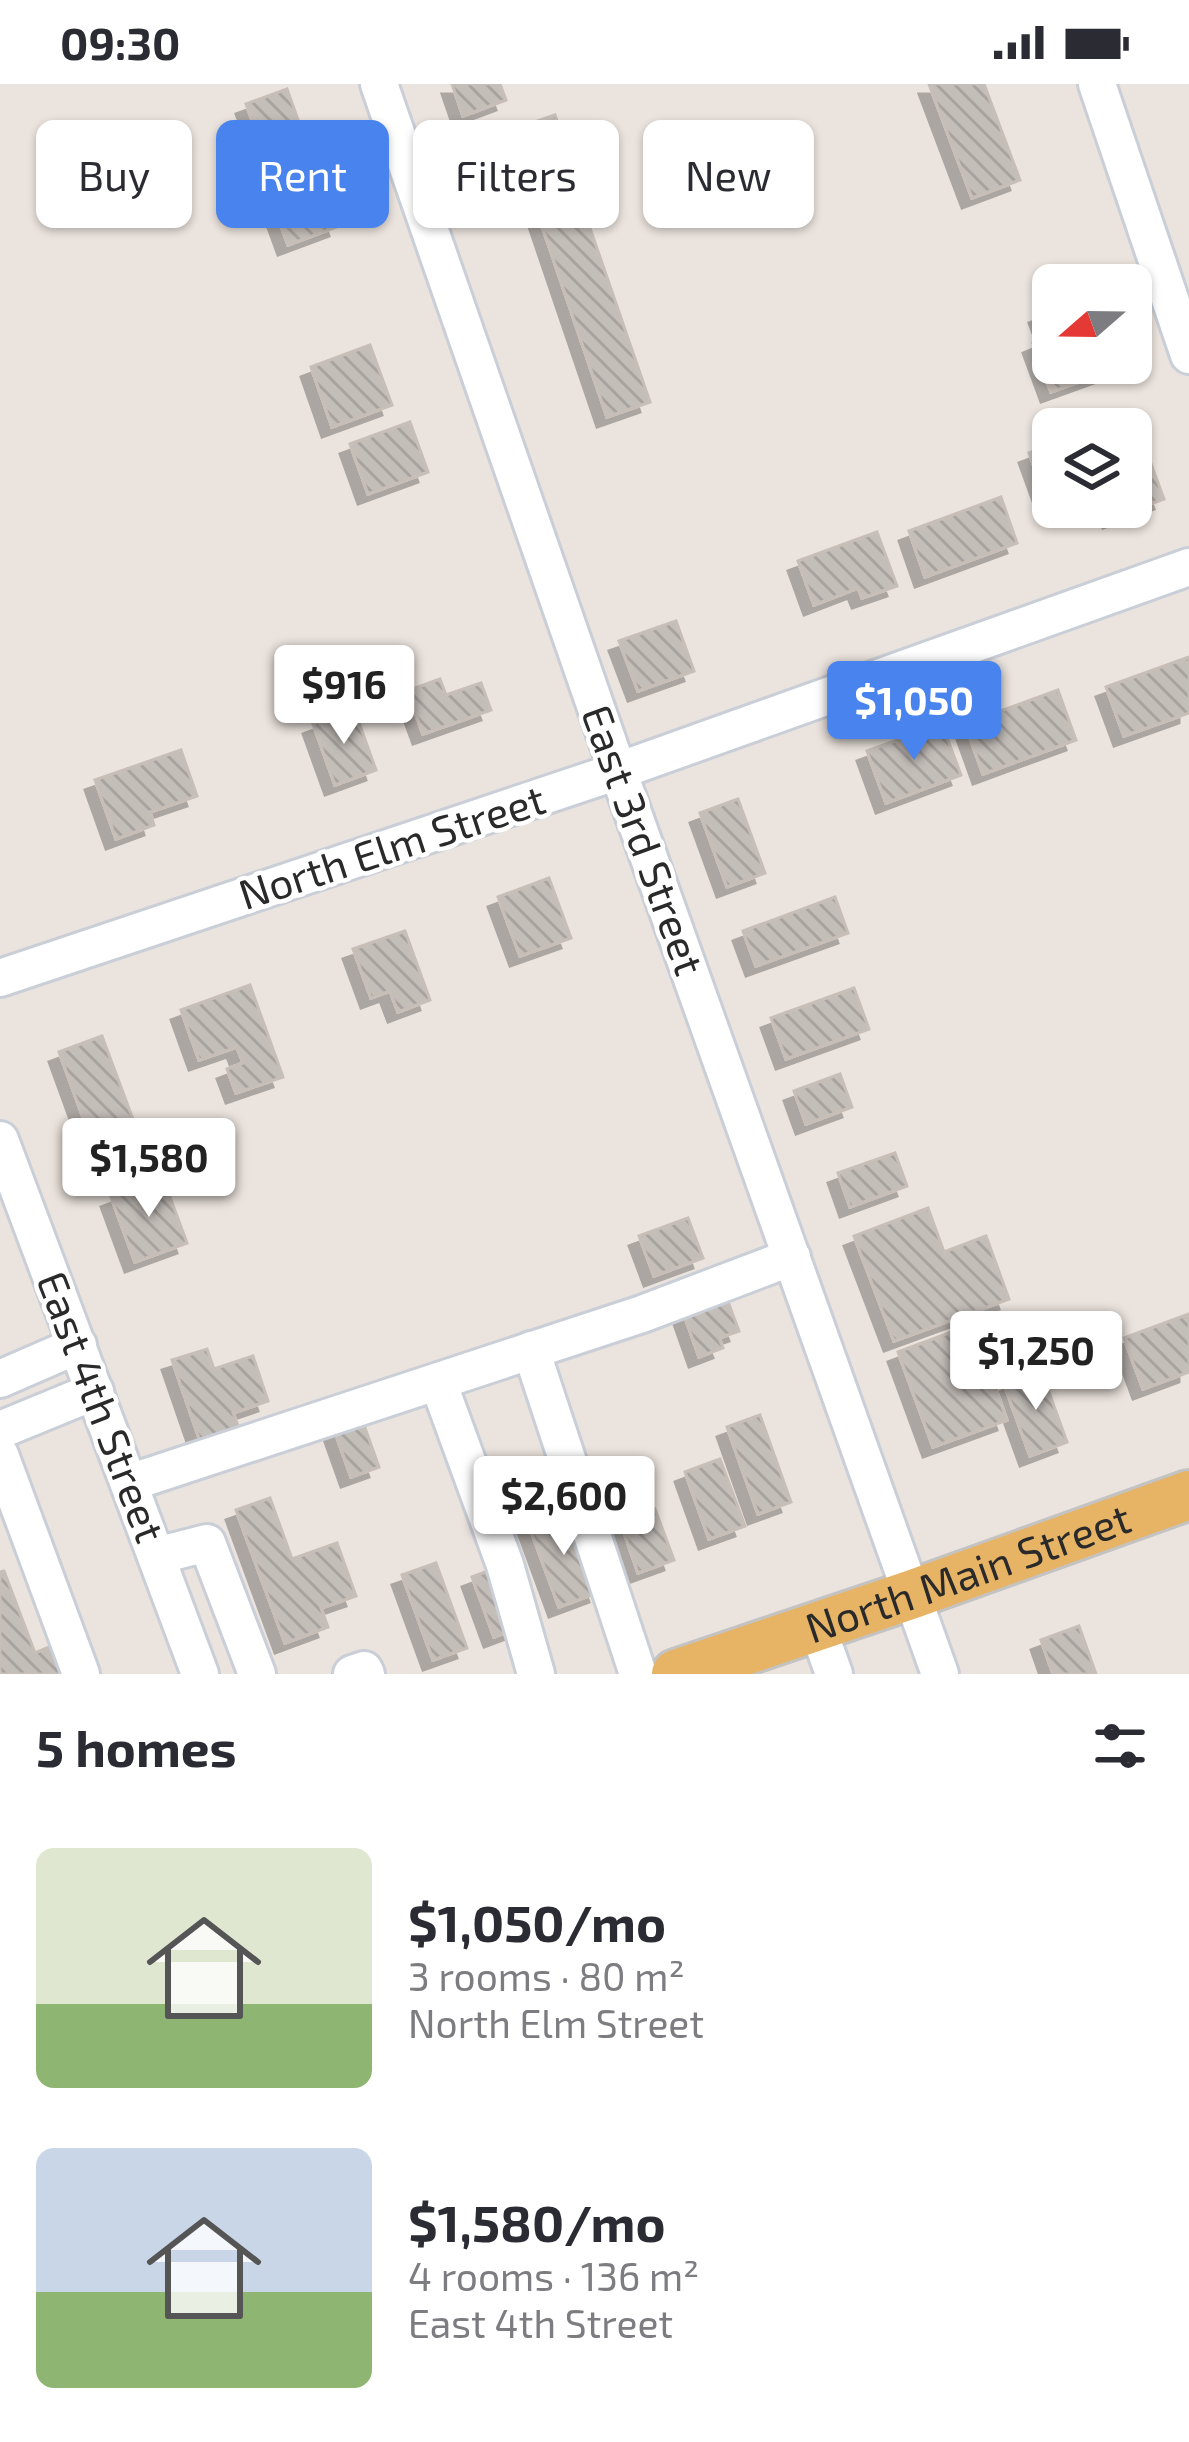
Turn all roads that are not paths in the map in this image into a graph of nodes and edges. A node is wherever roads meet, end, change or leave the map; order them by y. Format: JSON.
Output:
{"nodes":[{"id":1,"x":379,"y":84,"type":"edge"},
{"id":2,"x":1097,"y":84,"type":"edge"},
{"id":3,"x":1189,"y":355,"type":"edge"},
{"id":4,"x":1189,"y":567,"type":"edge"},
{"id":5,"x":618,"y":771,"type":"junction"},
{"id":6,"x":0,"y":977,"type":"edge"},
{"id":7,"x":0,"y":1140,"type":"edge"},
{"id":8,"x":792,"y":1257,"type":"junction"},
{"id":9,"x":78,"y":1345,"type":"junction"},
{"id":10,"x":531,"y":1350,"type":"junction"},
{"id":11,"x":0,"y":1379,"type":"edge"},
{"id":12,"x":438,"y":1382,"type":"junction"},
{"id":13,"x":95,"y":1391,"type":"junction"},
{"id":14,"x":0,"y":1430,"type":"edge"},
{"id":15,"x":0,"y":1456,"type":"edge"},
{"id":16,"x":129,"y":1483,"type":"junction"},
{"id":17,"x":1189,"y":1495,"type":"edge"},
{"id":18,"x":16,"y":1547,"type":"edge"},
{"id":19,"x":157,"y":1556,"type":"junction"},
{"id":20,"x":913,"y":1594,"type":"junction"},
{"id":21,"x":817,"y":1626,"type":"junction"},
{"id":22,"x":687,"y":1672,"type":"edge"},
{"id":23,"x":81,"y":1674,"type":"edge"},
{"id":24,"x":200,"y":1674,"type":"edge"},
{"id":25,"x":257,"y":1674,"type":"edge"},
{"id":26,"x":352,"y":1674,"type":"edge"},
{"id":27,"x":365,"y":1674,"type":"edge"},
{"id":28,"x":536,"y":1674,"type":"edge"},
{"id":29,"x":638,"y":1674,"type":"edge"},
{"id":30,"x":834,"y":1674,"type":"edge"},
{"id":31,"x":940,"y":1674,"type":"edge"}],
"edges":[{"from":1,"to":5,"type":"street","name":"East 3rd Street"},
{"from":2,"to":3,"type":"street"},
{"from":4,"to":5,"type":"street","name":"North Elm Street"},
{"from":5,"to":6,"type":"street","name":"North Elm Street"},
{"from":5,"to":8,"type":"street","name":"East 3rd Street"},
{"from":7,"to":9,"type":"street","name":"East 4th Street"},
{"from":8,"to":10,"type":"street"},
{"from":8,"to":20,"type":"street","name":"East 3rd Street"},
{"from":9,"to":11,"type":"street"},
{"from":9,"to":13,"type":"street","name":"East 4th Street"},
{"from":10,"to":12,"type":"street"},
{"from":10,"to":29,"type":"street"},
{"from":12,"to":16,"type":"street"},
{"from":12,"to":28,"type":"street"},
{"from":13,"to":14,"type":"street"},
{"from":13,"to":16,"type":"street","name":"East 4th Street"},
{"from":15,"to":18,"type":"street"},
{"from":16,"to":19,"type":"street","name":"East 4th Street"},
{"from":17,"to":20,"type":"main road","name":"North Main Street"},
{"from":18,"to":23,"type":"street"},
{"from":19,"to":24,"type":"street","name":"East 4th Street"},
{"from":19,"to":25,"type":"street"},
{"from":20,"to":21,"type":"main road","name":"North Main Street"},
{"from":20,"to":31,"type":"street","name":"East 3rd Street"},
{"from":21,"to":22,"type":"main road","name":"North Main Street"},
{"from":21,"to":30,"type":"street"},
{"from":26,"to":27,"type":"street"}]}
